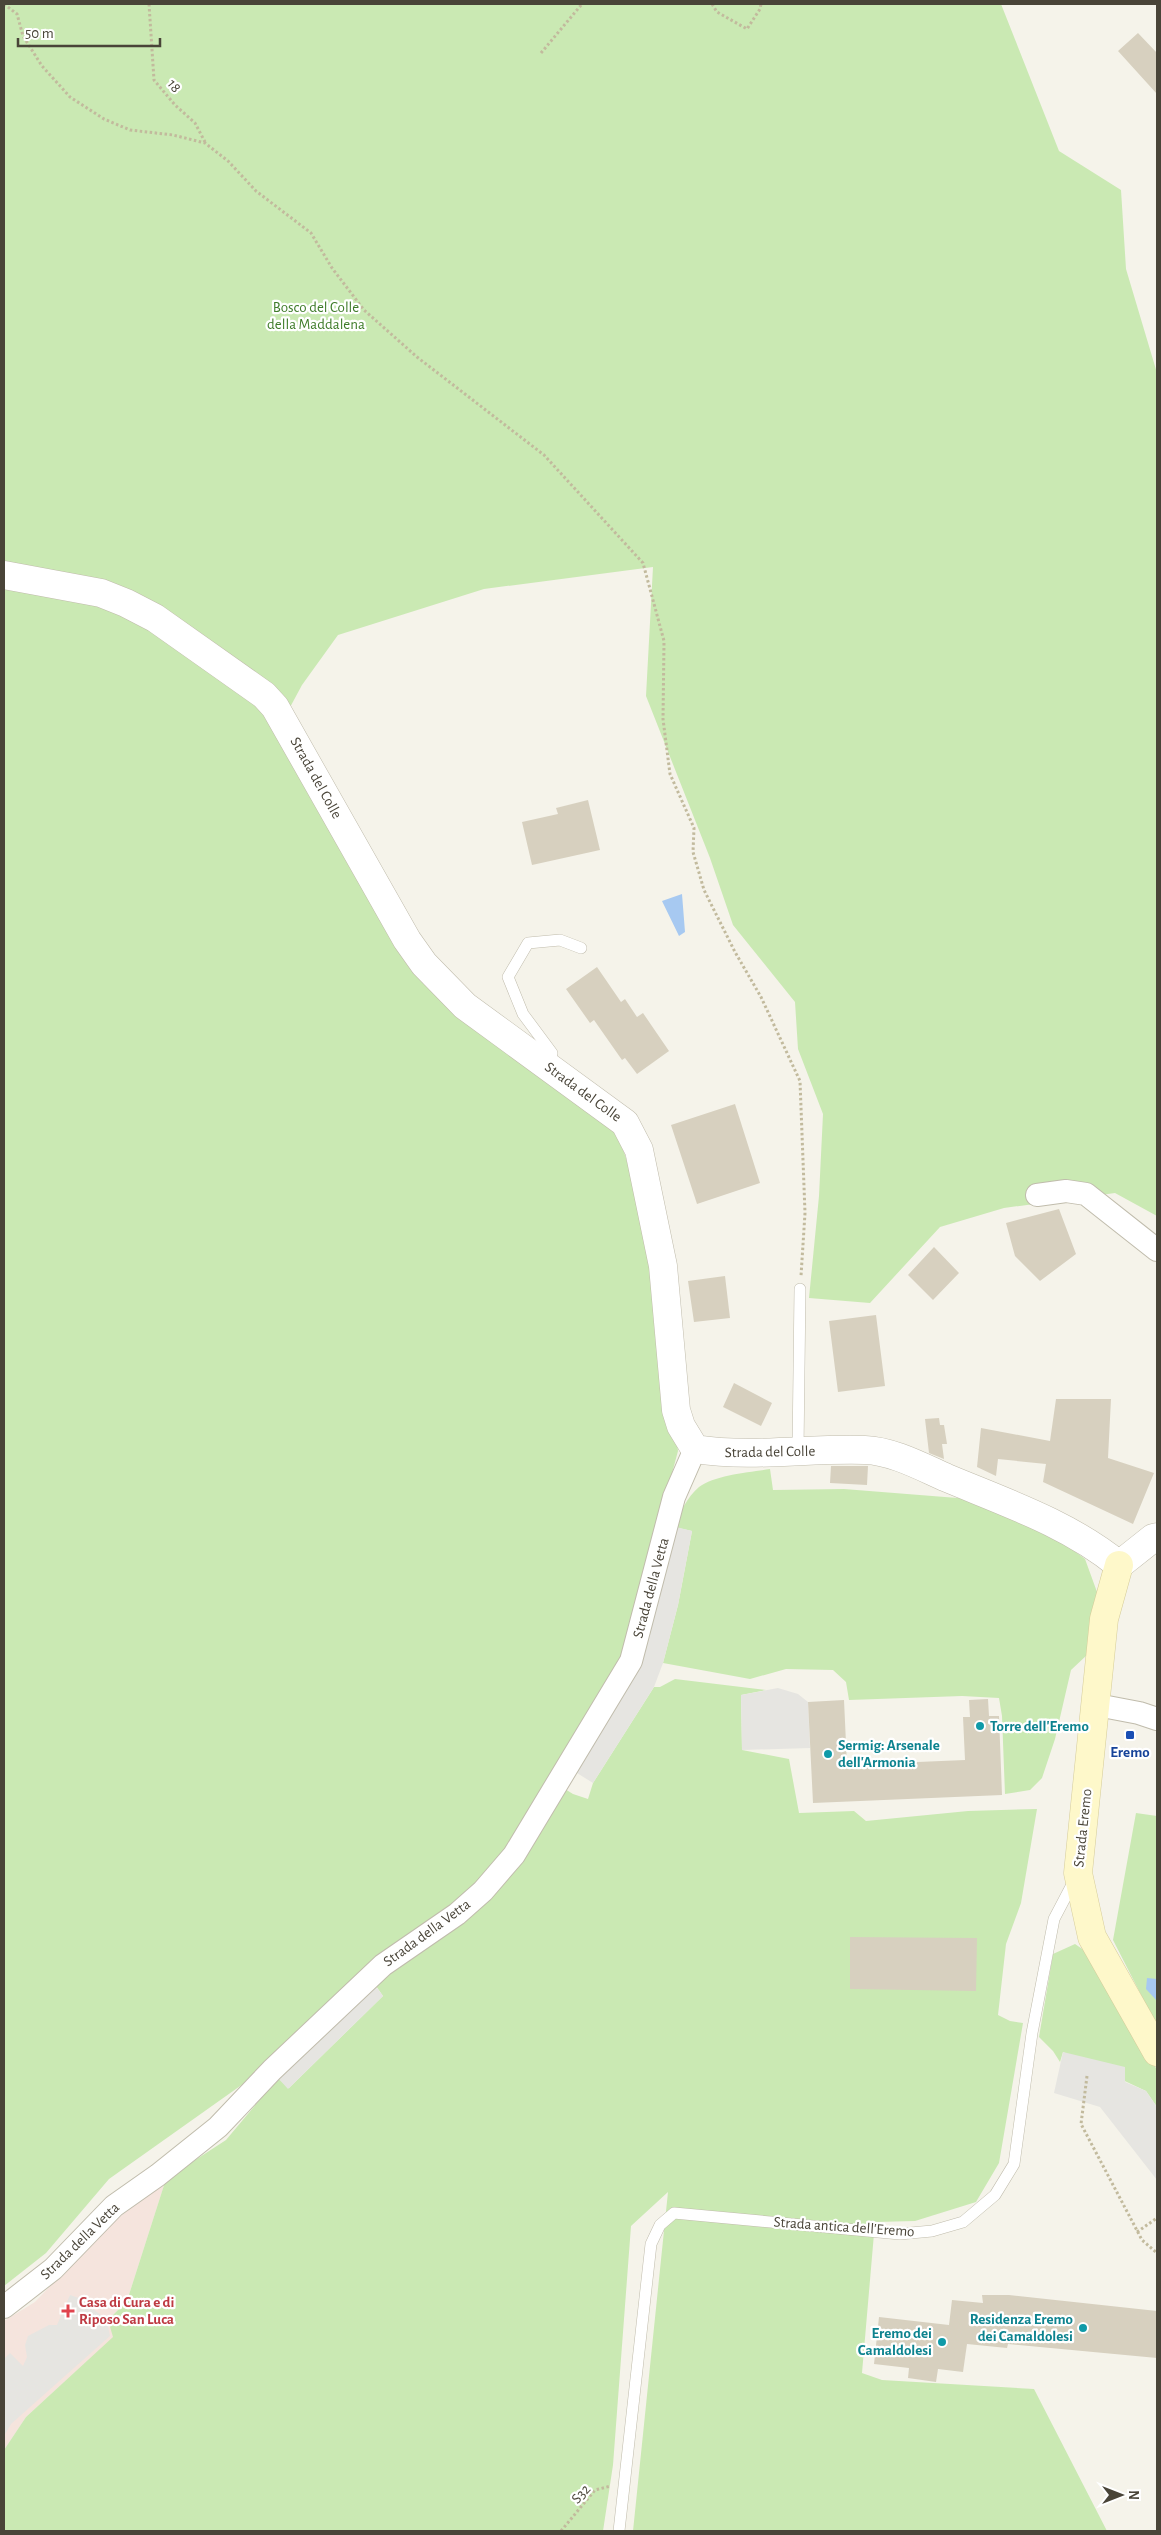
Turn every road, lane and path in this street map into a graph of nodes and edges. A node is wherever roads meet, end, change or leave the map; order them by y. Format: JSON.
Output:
{"nodes":[{"id":1,"x":4,"y":4,"type":"edge"},
{"id":2,"x":149,"y":4,"type":"edge"},
{"id":3,"x":582,"y":4,"type":"edge"},
{"id":4,"x":712,"y":4,"type":"edge"},
{"id":5,"x":761,"y":4,"type":"edge"},
{"id":6,"x":541,"y":53,"type":"dead end"},
{"id":7,"x":205,"y":143,"type":"junction"},
{"id":8,"x":4,"y":575,"type":"edge"},
{"id":9,"x":581,"y":948,"type":"dead end"},
{"id":10,"x":550,"y":1068,"type":"junction"},
{"id":11,"x":1036,"y":1194,"type":"dead end"},
{"id":12,"x":1157,"y":1250,"type":"edge"},
{"id":13,"x":800,"y":1289,"type":"joint"},
{"id":14,"x":695,"y":1449,"type":"junction"},
{"id":15,"x":798,"y":1451,"type":"junction"},
{"id":16,"x":1157,"y":1537,"type":"edge"},
{"id":17,"x":1119,"y":1565,"type":"junction"},
{"id":18,"x":1097,"y":1705,"type":"junction"},
{"id":19,"x":1157,"y":1719,"type":"edge"},
{"id":20,"x":1078,"y":1873,"type":"junction"},
{"id":21,"x":1157,"y":2052,"type":"edge"},
{"id":22,"x":1087,"y":2076,"type":"dead end"},
{"id":23,"x":1157,"y":2218,"type":"edge"},
{"id":24,"x":1137,"y":2232,"type":"junction"},
{"id":25,"x":1157,"y":2253,"type":"edge"},
{"id":26,"x":6,"y":2307,"type":"edge"},
{"id":27,"x":624,"y":2483,"type":"junction"},
{"id":28,"x":561,"y":2531,"type":"edge"},
{"id":29,"x":619,"y":2531,"type":"edge"}],
"edges":[{"from":1,"to":7,"type":"path"},
{"from":2,"to":7,"type":"path","name":"18"},
{"from":3,"to":6,"type":"path"},
{"from":4,"to":5,"type":"path"},
{"from":7,"to":13,"type":"path"},
{"from":8,"to":10,"type":"street","name":"Strada del Colle"},
{"from":9,"to":10,"type":"lane"},
{"from":10,"to":14,"type":"street","name":"Strada del Colle"},
{"from":11,"to":12,"type":"street"},
{"from":13,"to":15,"type":"lane"},
{"from":14,"to":15,"type":"street","name":"Strada del Colle"},
{"from":14,"to":26,"type":"street","name":"Strada della Vetta"},
{"from":15,"to":17,"type":"street","name":"Strada del Colle"},
{"from":16,"to":17,"type":"street"},
{"from":17,"to":18,"type":"main road","name":"Strada Eremo"},
{"from":18,"to":19,"type":"street"},
{"from":18,"to":20,"type":"main road","name":"Strada Eremo"},
{"from":20,"to":21,"type":"main road","name":"Strada Eremo"},
{"from":20,"to":27,"type":"lane","name":"Strada antica dell'Eremo"},
{"from":22,"to":24,"type":"path"},
{"from":23,"to":24,"type":"path"},
{"from":24,"to":25,"type":"path"},
{"from":27,"to":28,"type":"path","name":"S32"},
{"from":27,"to":29,"type":"lane","name":"Strada antica dell'Eremo"}]}
